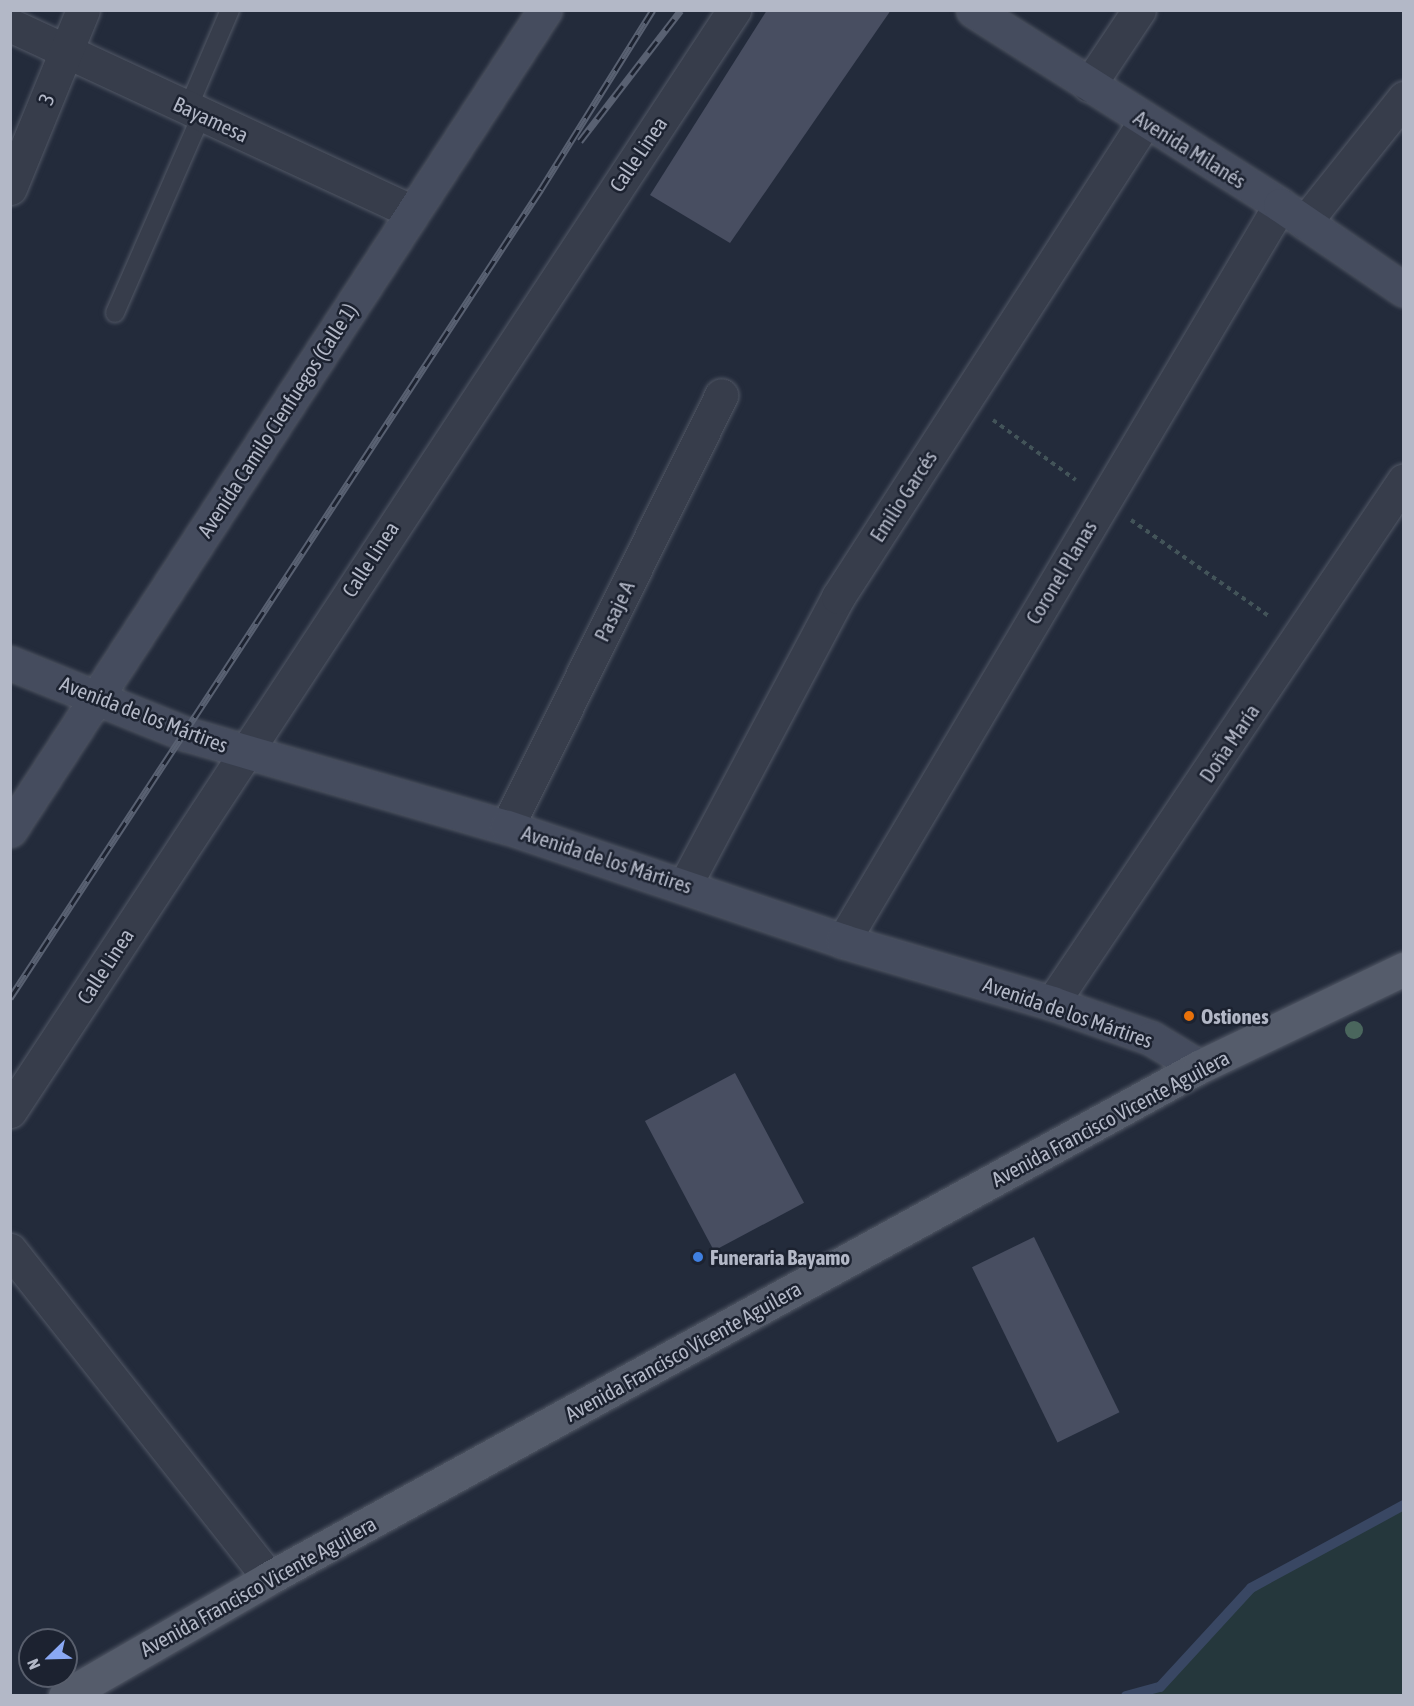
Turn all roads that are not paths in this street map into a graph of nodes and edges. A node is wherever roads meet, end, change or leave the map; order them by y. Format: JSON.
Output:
{"nodes":[{"id":1,"x":83,"y":10,"type":"edge"},
{"id":2,"x":230,"y":10,"type":"edge"},
{"id":3,"x":545,"y":10,"type":"edge"},
{"id":4,"x":734,"y":10,"type":"edge"},
{"id":5,"x":973,"y":10,"type":"edge"},
{"id":6,"x":1139,"y":10,"type":"edge"},
{"id":7,"x":10,"y":25,"type":"edge"},
{"id":8,"x":67,"y":49,"type":"junction"},
{"id":9,"x":1089,"y":86,"type":"junction"},
{"id":10,"x":1404,"y":98,"type":"edge"},
{"id":11,"x":195,"y":111,"type":"junction"},
{"id":12,"x":1145,"y":121,"type":"junction"},
{"id":13,"x":10,"y":189,"type":"edge"},
{"id":14,"x":413,"y":212,"type":"junction"},
{"id":15,"x":1292,"y":213,"type":"junction"},
{"id":16,"x":1404,"y":290,"type":"edge"},
{"id":17,"x":115,"y":313,"type":"dead end"},
{"id":18,"x":721,"y":395,"type":"dead end"},
{"id":19,"x":1404,"y":480,"type":"edge"},
{"id":20,"x":10,"y":663,"type":"edge"},
{"id":21,"x":97,"y":697,"type":"junction"},
{"id":22,"x":244,"y":752,"type":"junction"},
{"id":23,"x":507,"y":827,"type":"junction"},
{"id":24,"x":10,"y":830,"type":"edge"},
{"id":25,"x":685,"y":885,"type":"junction"},
{"id":26,"x":843,"y":941,"type":"junction"},
{"id":27,"x":1404,"y":969,"type":"edge"},
{"id":28,"x":1052,"y":1003,"type":"junction"},
{"id":29,"x":1199,"y":1068,"type":"junction"},
{"id":30,"x":10,"y":1111,"type":"edge"},
{"id":31,"x":10,"y":1250,"type":"edge"},
{"id":32,"x":269,"y":1578,"type":"junction"},
{"id":33,"x":65,"y":1695,"type":"edge"}],
"edges":[{"from":1,"to":8,"type":"street","name":"3"},
{"from":2,"to":11,"type":"lane"},
{"from":3,"to":14,"type":"street","name":"Avenida Camilo Cienfuegos (Calle 1)"},
{"from":4,"to":22,"type":"street","name":"Calle Linea"},
{"from":5,"to":9,"type":"street","name":"Avenida Milanés"},
{"from":6,"to":9,"type":"street"},
{"from":7,"to":8,"type":"street","name":"Bayamesa"},
{"from":8,"to":11,"type":"street","name":"Bayamesa"},
{"from":8,"to":13,"type":"street","name":"3"},
{"from":9,"to":12,"type":"street","name":"Avenida Milanés"},
{"from":10,"to":15,"type":"street","name":"Coronel Planas"},
{"from":11,"to":14,"type":"street","name":"Bayamesa"},
{"from":11,"to":17,"type":"lane"},
{"from":12,"to":15,"type":"street","name":"Avenida Milanés"},
{"from":12,"to":25,"type":"street","name":"Emilio Garcés"},
{"from":14,"to":21,"type":"street","name":"Avenida Camilo Cienfuegos (Calle 1)"},
{"from":15,"to":16,"type":"street","name":"Avenida Milanés"},
{"from":15,"to":26,"type":"street","name":"Coronel Planas"},
{"from":18,"to":23,"type":"street","name":"Pasaje A"},
{"from":19,"to":28,"type":"street","name":"Doña María"},
{"from":20,"to":21,"type":"street","name":"Avenida de los Mártires"},
{"from":21,"to":22,"type":"street","name":"Avenida de los Mártires"},
{"from":21,"to":24,"type":"street","name":"Avenida Camilo Cienfuegos (Calle 1)"},
{"from":22,"to":23,"type":"street","name":"Avenida de los Mártires"},
{"from":22,"to":30,"type":"street","name":"Calle Linea"},
{"from":23,"to":25,"type":"street","name":"Avenida de los Mártires"},
{"from":25,"to":26,"type":"street","name":"Avenida de los Mártires"},
{"from":26,"to":28,"type":"street","name":"Avenida de los Mártires"},
{"from":27,"to":29,"type":"main road","name":"Avenida Francisco Vicente Aguilera"},
{"from":28,"to":29,"type":"street","name":"Avenida de los Mártires"},
{"from":29,"to":32,"type":"main road","name":"Avenida Francisco Vicente Aguilera"},
{"from":31,"to":32,"type":"street"},
{"from":32,"to":33,"type":"main road","name":"Avenida Francisco Vicente Aguilera"}]}
